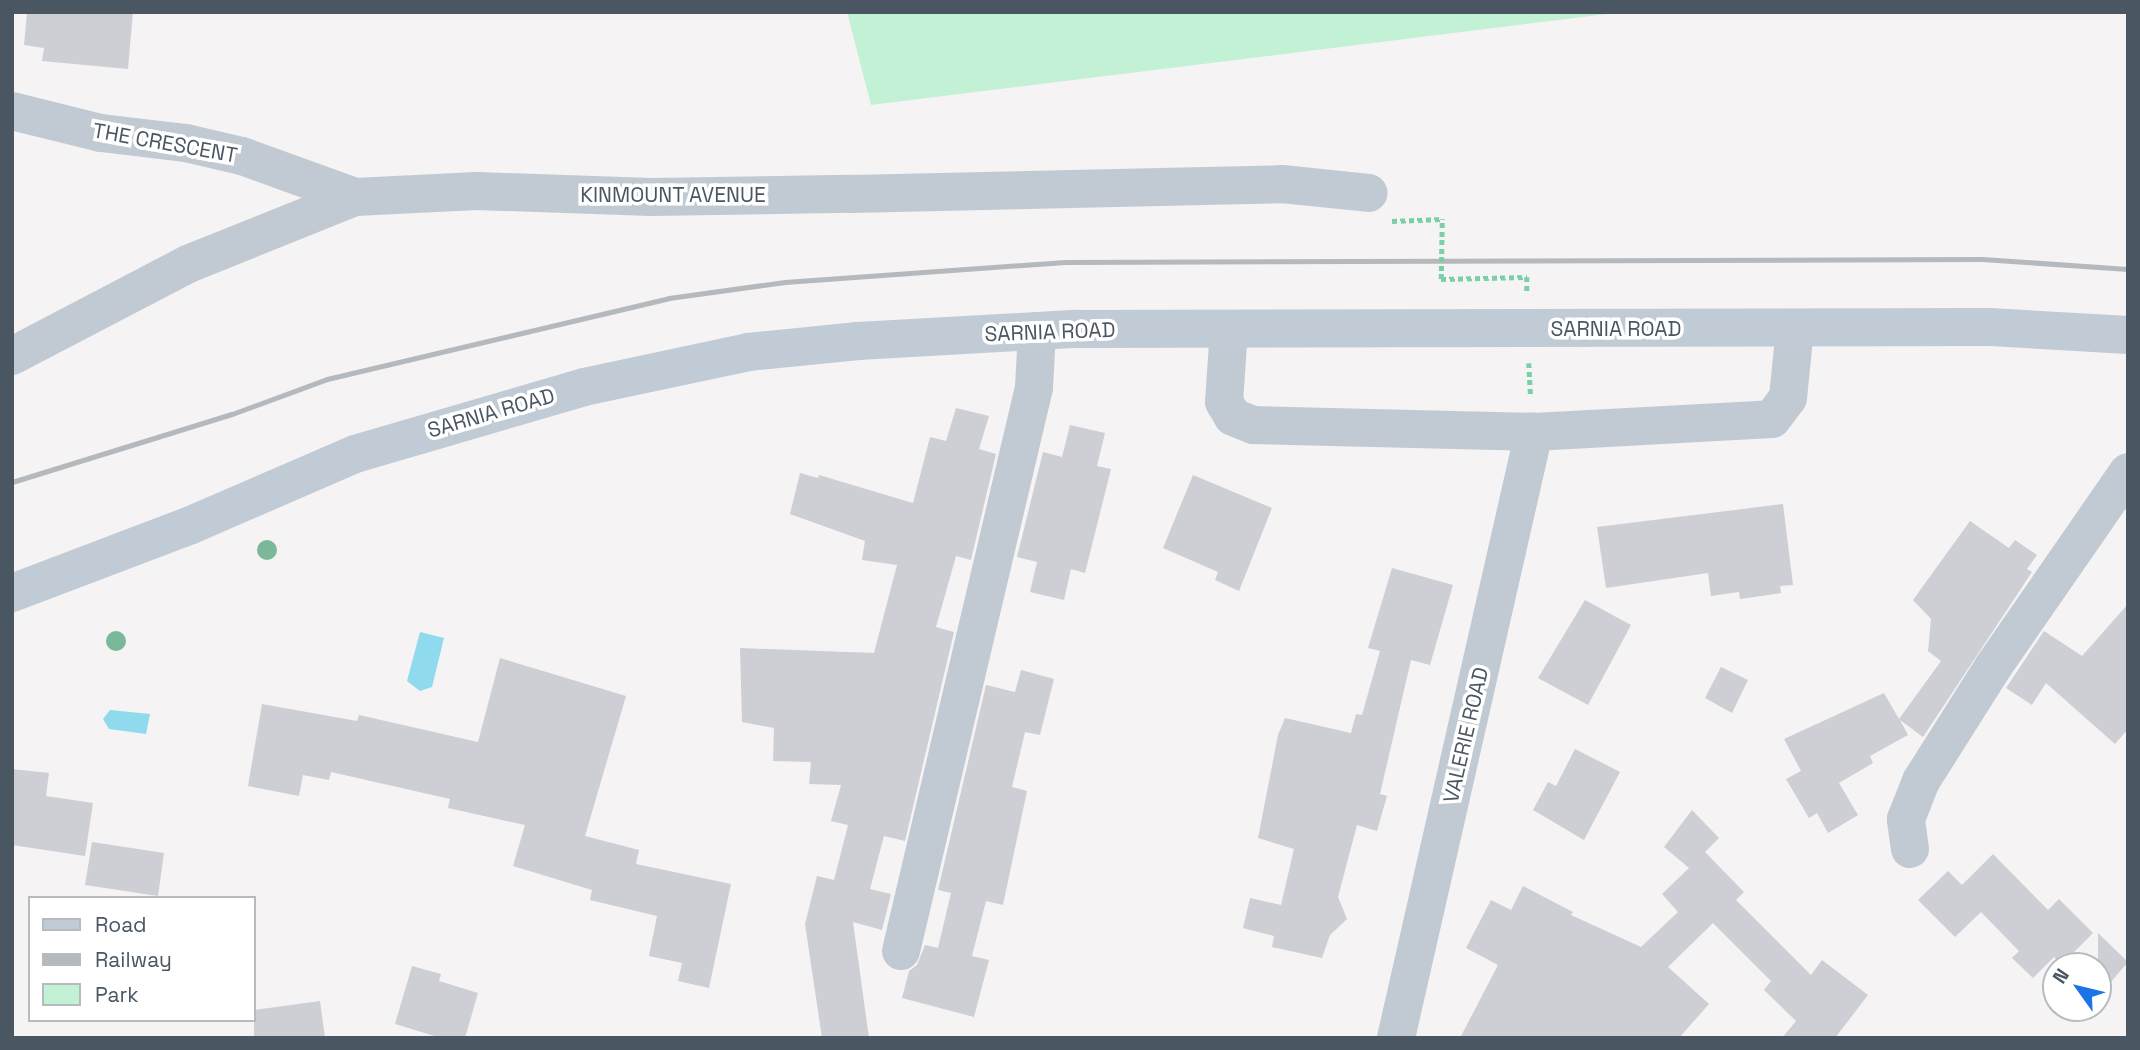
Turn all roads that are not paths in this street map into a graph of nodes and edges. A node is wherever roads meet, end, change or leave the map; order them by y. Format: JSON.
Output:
{"nodes":[{"id":1,"x":12,"y":111,"type":"edge"},
{"id":2,"x":355,"y":197,"type":"junction"},
{"id":3,"x":1376,"y":207,"type":"road end"},
{"id":4,"x":1795,"y":328,"type":"junction"},
{"id":5,"x":1229,"y":329,"type":"junction"},
{"id":6,"x":1037,"y":331,"type":"junction"},
{"id":7,"x":2128,"y":335,"type":"edge"},
{"id":8,"x":12,"y":356,"type":"edge"},
{"id":9,"x":1534,"y":432,"type":"junction"},
{"id":10,"x":2128,"y":472,"type":"edge"},
{"id":11,"x":12,"y":593,"type":"edge"},
{"id":12,"x":1910,"y":849,"type":"dead end"},
{"id":13,"x":901,"y":951,"type":"dead end"},
{"id":14,"x":1396,"y":1038,"type":"edge"}],
"edges":[{"from":1,"to":2,"type":"street","name":"THE CRESCENT"},
{"from":2,"to":3,"type":"street","name":"KINMOUNT AVENUE"},
{"from":2,"to":8,"type":"street","name":"KINMOUNT AVENUE"},
{"from":4,"to":5,"type":"main road","name":"SARNIA ROAD"},
{"from":4,"to":7,"type":"main road","name":"SARNIA ROAD"},
{"from":4,"to":9,"type":"street"},
{"from":5,"to":6,"type":"main road","name":"SARNIA ROAD"},
{"from":5,"to":9,"type":"street"},
{"from":6,"to":11,"type":"main road","name":"SARNIA ROAD"},
{"from":6,"to":13,"type":"street"},
{"from":9,"to":14,"type":"street","name":"VALERIE ROAD"},
{"from":10,"to":12,"type":"street"}]}
